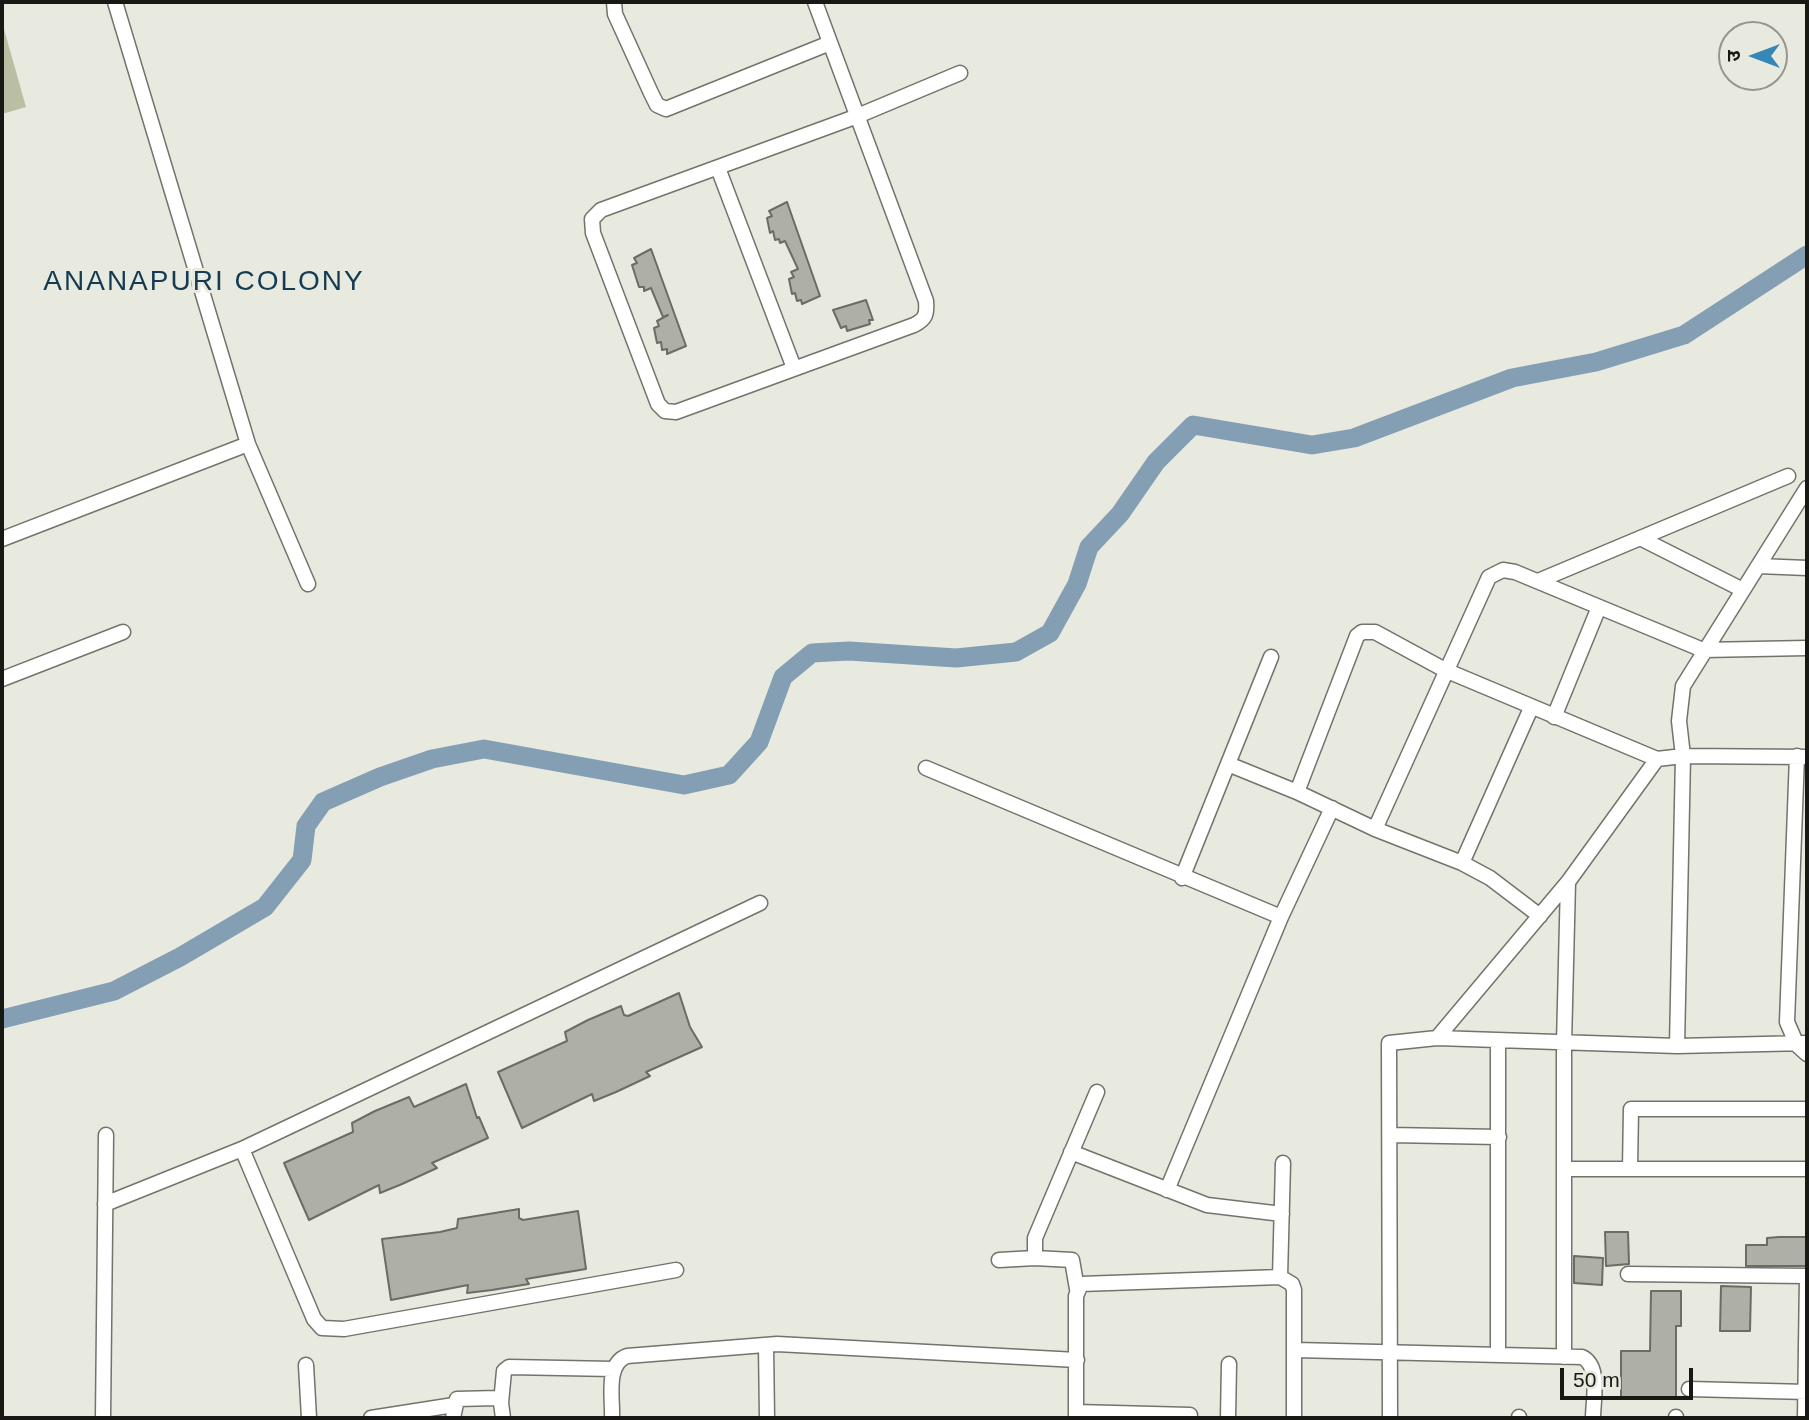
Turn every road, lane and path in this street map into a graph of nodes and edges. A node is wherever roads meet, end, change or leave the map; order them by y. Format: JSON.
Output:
{"nodes":[{"id":1,"x":116,"y":2,"type":"edge"},
{"id":2,"x":614,"y":2,"type":"edge"},
{"id":3,"x":815,"y":2,"type":"edge"},
{"id":4,"x":830,"y":43,"type":"junction"},
{"id":5,"x":960,"y":73,"type":"dead end"},
{"id":6,"x":855,"y":117,"type":"junction"},
{"id":7,"x":718,"y":168,"type":"junction"},
{"id":8,"x":794,"y":368,"type":"junction"},
{"id":9,"x":248,"y":444,"type":"junction"},
{"id":10,"x":1788,"y":476,"type":"dead end"},
{"id":11,"x":1807,"y":488,"type":"edge"},
{"id":12,"x":1640,"y":538,"type":"junction"},
{"id":13,"x":2,"y":539,"type":"edge"},
{"id":14,"x":1758,"y":566,"type":"junction"},
{"id":15,"x":1807,"y":568,"type":"edge"},
{"id":16,"x":1538,"y":581,"type":"junction"},
{"id":17,"x":308,"y":583,"type":"dead end"},
{"id":18,"x":1743,"y":590,"type":"junction"},
{"id":19,"x":1600,"y":607,"type":"junction"},
{"id":20,"x":122,"y":632,"type":"dead end"},
{"id":21,"x":1807,"y":648,"type":"edge"},
{"id":22,"x":1703,"y":650,"type":"junction"},
{"id":23,"x":1271,"y":657,"type":"dead end"},
{"id":24,"x":1445,"y":670,"type":"junction"},
{"id":25,"x":2,"y":679,"type":"edge"},
{"id":26,"x":1531,"y":708,"type":"junction"},
{"id":27,"x":1554,"y":717,"type":"junction"},
{"id":28,"x":1683,"y":756,"type":"junction"},
{"id":29,"x":1802,"y":757,"type":"edge"},
{"id":30,"x":1657,"y":759,"type":"junction"},
{"id":31,"x":1228,"y":764,"type":"junction"},
{"id":32,"x":926,"y":768,"type":"dead end"},
{"id":33,"x":1297,"y":792,"type":"junction"},
{"id":34,"x":1332,"y":808,"type":"junction"},
{"id":35,"x":1375,"y":829,"type":"junction"},
{"id":36,"x":1462,"y":863,"type":"junction"},
{"id":37,"x":1182,"y":878,"type":"junction"},
{"id":38,"x":1568,"y":882,"type":"junction"},
{"id":39,"x":760,"y":903,"type":"dead end"},
{"id":40,"x":1540,"y":916,"type":"junction"},
{"id":41,"x":1281,"y":917,"type":"junction"},
{"id":42,"x":1437,"y":1038,"type":"junction"},
{"id":43,"x":1498,"y":1042,"type":"junction"},
{"id":44,"x":1564,"y":1044,"type":"junction"},
{"id":45,"x":1677,"y":1046,"type":"junction"},
{"id":46,"x":1804,"y":1047,"type":"edge"},
{"id":47,"x":1097,"y":1092,"type":"dead end"},
{"id":48,"x":1807,"y":1109,"type":"edge"},
{"id":49,"x":106,"y":1135,"type":"dead end"},
{"id":50,"x":1390,"y":1135,"type":"junction"},
{"id":51,"x":1499,"y":1137,"type":"junction"},
{"id":52,"x":242,"y":1149,"type":"junction"},
{"id":53,"x":1071,"y":1152,"type":"junction"},
{"id":54,"x":1283,"y":1163,"type":"dead end"},
{"id":55,"x":1564,"y":1169,"type":"junction"},
{"id":56,"x":1630,"y":1169,"type":"junction"},
{"id":57,"x":1807,"y":1169,"type":"edge"},
{"id":58,"x":1167,"y":1189,"type":"junction"},
{"id":59,"x":105,"y":1204,"type":"junction"},
{"id":60,"x":1282,"y":1214,"type":"junction"},
{"id":61,"x":1035,"y":1258,"type":"junction"},
{"id":62,"x":999,"y":1260,"type":"dead end"},
{"id":63,"x":676,"y":1270,"type":"dead end"},
{"id":64,"x":1628,"y":1273,"type":"dead end"},
{"id":65,"x":1807,"y":1276,"type":"edge"},
{"id":66,"x":1280,"y":1277,"type":"junction"},
{"id":67,"x":1077,"y":1289,"type":"junction"},
{"id":68,"x":766,"y":1345,"type":"junction"},
{"id":69,"x":1296,"y":1350,"type":"junction"},
{"id":70,"x":1390,"y":1353,"type":"junction"},
{"id":71,"x":1498,"y":1354,"type":"junction"},
{"id":72,"x":1564,"y":1357,"type":"junction"},
{"id":73,"x":1077,"y":1360,"type":"junction"},
{"id":74,"x":1229,"y":1364,"type":"dead end"},
{"id":75,"x":306,"y":1365,"type":"dead end"},
{"id":76,"x":613,"y":1370,"type":"junction"},
{"id":77,"x":1689,"y":1389,"type":"dead end"},
{"id":78,"x":1806,"y":1392,"type":"edge"},
{"id":79,"x":501,"y":1403,"type":"junction"},
{"id":80,"x":453,"y":1411,"type":"edge"},
{"id":81,"x":1076,"y":1415,"type":"edge"},
{"id":82,"x":1190,"y":1415,"type":"dead end"},
{"id":83,"x":103,"y":1418,"type":"edge"},
{"id":84,"x":309,"y":1418,"type":"edge"},
{"id":85,"x":371,"y":1418,"type":"edge"},
{"id":86,"x":503,"y":1418,"type":"edge"},
{"id":87,"x":612,"y":1418,"type":"edge"},
{"id":88,"x":767,"y":1418,"type":"edge"},
{"id":89,"x":1228,"y":1418,"type":"edge"},
{"id":90,"x":1294,"y":1418,"type":"edge"},
{"id":91,"x":1390,"y":1418,"type":"edge"},
{"id":92,"x":1593,"y":1418,"type":"edge"},
{"id":93,"x":1805,"y":1418,"type":"edge"}],
"edges":[{"from":1,"to":9,"type":"street"},
{"from":2,"to":4,"type":"street"},
{"from":3,"to":4,"type":"street"},
{"from":4,"to":6,"type":"street"},
{"from":5,"to":6,"type":"street"},
{"from":6,"to":7,"type":"street"},
{"from":6,"to":8,"type":"street"},
{"from":7,"to":8,"type":"street"},
{"from":7,"to":8,"type":"street"},
{"from":9,"to":13,"type":"street"},
{"from":9,"to":17,"type":"street"},
{"from":10,"to":12,"type":"street"},
{"from":11,"to":14,"type":"street"},
{"from":12,"to":16,"type":"street"},
{"from":12,"to":18,"type":"street"},
{"from":14,"to":15,"type":"street"},
{"from":14,"to":18,"type":"street"},
{"from":16,"to":19,"type":"street"},
{"from":16,"to":24,"type":"street"},
{"from":18,"to":22,"type":"street"},
{"from":19,"to":22,"type":"street"},
{"from":19,"to":27,"type":"street"},
{"from":20,"to":25,"type":"street"},
{"from":21,"to":22,"type":"street"},
{"from":22,"to":28,"type":"street"},
{"from":23,"to":31,"type":"street"},
{"from":24,"to":26,"type":"street"},
{"from":24,"to":33,"type":"street"},
{"from":24,"to":35,"type":"street"},
{"from":26,"to":27,"type":"street"},
{"from":26,"to":36,"type":"street"},
{"from":27,"to":30,"type":"street"},
{"from":28,"to":29,"type":"street"},
{"from":28,"to":30,"type":"street"},
{"from":28,"to":45,"type":"street"},
{"from":29,"to":46,"type":"street"},
{"from":30,"to":38,"type":"street"},
{"from":31,"to":33,"type":"street"},
{"from":31,"to":37,"type":"street"},
{"from":32,"to":37,"type":"street"},
{"from":33,"to":34,"type":"street"},
{"from":34,"to":35,"type":"street"},
{"from":34,"to":41,"type":"street"},
{"from":35,"to":36,"type":"street"},
{"from":36,"to":40,"type":"street"},
{"from":37,"to":41,"type":"street"},
{"from":38,"to":40,"type":"street"},
{"from":38,"to":44,"type":"street"},
{"from":39,"to":52,"type":"street"},
{"from":40,"to":42,"type":"street"},
{"from":41,"to":58,"type":"street"},
{"from":42,"to":43,"type":"street"},
{"from":42,"to":50,"type":"street"},
{"from":43,"to":44,"type":"street"},
{"from":43,"to":51,"type":"street"},
{"from":44,"to":45,"type":"street"},
{"from":44,"to":55,"type":"street"},
{"from":45,"to":46,"type":"street"},
{"from":47,"to":53,"type":"street"},
{"from":48,"to":56,"type":"street"},
{"from":49,"to":59,"type":"street"},
{"from":50,"to":51,"type":"street"},
{"from":50,"to":70,"type":"street"},
{"from":51,"to":71,"type":"street"},
{"from":52,"to":59,"type":"street"},
{"from":52,"to":63,"type":"street"},
{"from":53,"to":58,"type":"street"},
{"from":53,"to":61,"type":"street"},
{"from":54,"to":60,"type":"street"},
{"from":55,"to":56,"type":"street"},
{"from":55,"to":72,"type":"street"},
{"from":56,"to":57,"type":"street"},
{"from":58,"to":60,"type":"street"},
{"from":59,"to":83,"type":"street"},
{"from":60,"to":66,"type":"street"},
{"from":61,"to":62,"type":"street"},
{"from":61,"to":67,"type":"street"},
{"from":64,"to":65,"type":"street"},
{"from":65,"to":78,"type":"street"},
{"from":66,"to":67,"type":"street"},
{"from":66,"to":69,"type":"street"},
{"from":67,"to":73,"type":"street"},
{"from":68,"to":73,"type":"street"},
{"from":68,"to":76,"type":"street"},
{"from":68,"to":88,"type":"street"},
{"from":69,"to":70,"type":"street"},
{"from":69,"to":90,"type":"street"},
{"from":70,"to":71,"type":"street"},
{"from":70,"to":91,"type":"street"},
{"from":71,"to":72,"type":"street"},
{"from":72,"to":92,"type":"street"},
{"from":73,"to":81,"type":"street"},
{"from":74,"to":89,"type":"street"},
{"from":75,"to":84,"type":"street"},
{"from":76,"to":79,"type":"street"},
{"from":76,"to":87,"type":"street"},
{"from":77,"to":78,"type":"street"},
{"from":78,"to":93,"type":"street"},
{"from":79,"to":80,"type":"street"},
{"from":79,"to":86,"type":"street"},
{"from":80,"to":85,"type":"street"},
{"from":81,"to":82,"type":"street"}]}
